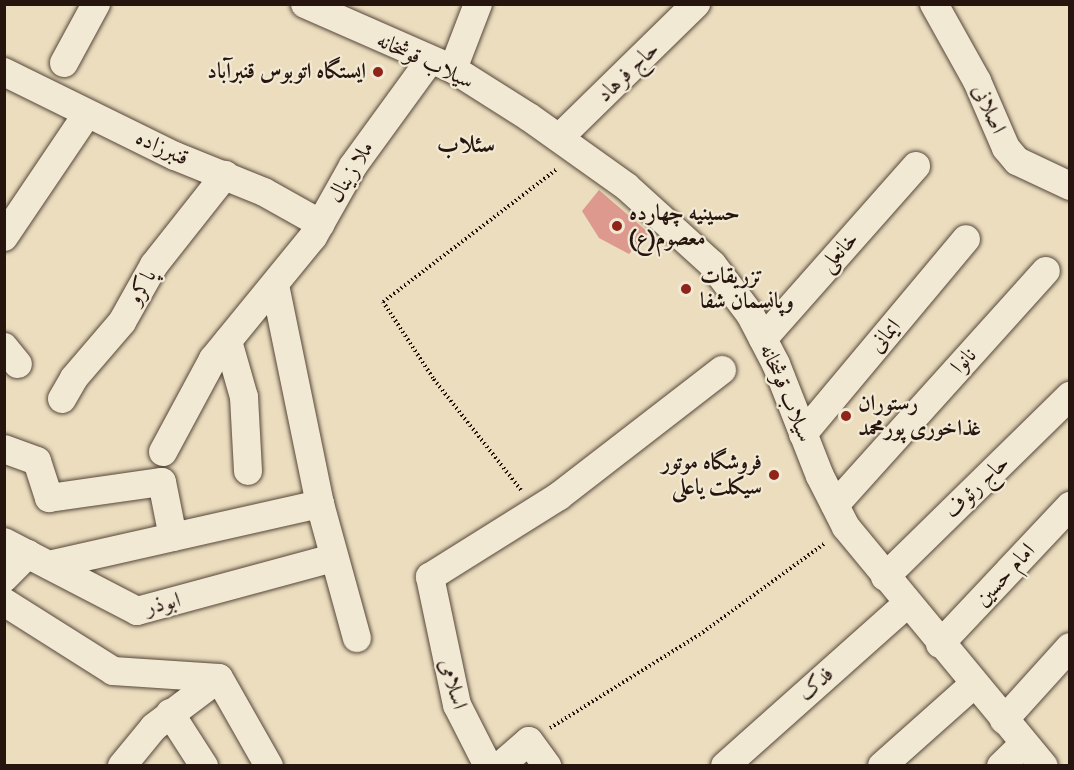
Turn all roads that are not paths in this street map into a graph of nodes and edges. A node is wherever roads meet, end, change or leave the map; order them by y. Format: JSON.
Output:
{"nodes":[{"id":1,"x":96,"y":4,"type":"edge"},
{"id":2,"x":305,"y":4,"type":"edge"},
{"id":3,"x":478,"y":4,"type":"edge"},
{"id":4,"x":696,"y":4,"type":"edge"},
{"id":5,"x":934,"y":4,"type":"edge"},
{"id":6,"x":64,"y":63,"type":"dead end"},
{"id":7,"x":441,"y":65,"type":"junction"},
{"id":8,"x":4,"y":72,"type":"edge"},
{"id":9,"x":87,"y":114,"type":"junction"},
{"id":10,"x":569,"y":145,"type":"junction"},
{"id":11,"x":916,"y":166,"type":"dead end"},
{"id":12,"x":225,"y":175,"type":"junction"},
{"id":13,"x":1070,"y":186,"type":"edge"},
{"id":14,"x":321,"y":224,"type":"junction"},
{"id":15,"x":4,"y":237,"type":"edge"},
{"id":16,"x":966,"y":239,"type":"dead end"},
{"id":17,"x":1046,"y":271,"type":"dead end"},
{"id":18,"x":275,"y":285,"type":"junction"},
{"id":19,"x":763,"y":339,"type":"junction"},
{"id":20,"x":228,"y":341,"type":"junction"},
{"id":21,"x":722,"y":370,"type":"dead end"},
{"id":22,"x":1070,"y":396,"type":"edge"},
{"id":23,"x":62,"y":399,"type":"dead end"},
{"id":24,"x":804,"y":434,"type":"junction"},
{"id":25,"x":4,"y":449,"type":"edge"},
{"id":26,"x":163,"y":452,"type":"dead end"},
{"id":27,"x":248,"y":471,"type":"dead end"},
{"id":28,"x":320,"y":504,"type":"junction"},
{"id":29,"x":1070,"y":506,"type":"edge"},
{"id":30,"x":841,"y":516,"type":"junction"},
{"id":31,"x":173,"y":537,"type":"junction"},
{"id":32,"x":27,"y":554,"type":"edge"},
{"id":33,"x":334,"y":558,"type":"junction"},
{"id":34,"x":885,"y":577,"type":"junction"},
{"id":35,"x":4,"y":578,"type":"edge"},
{"id":36,"x":4,"y":602,"type":"edge"},
{"id":37,"x":908,"y":603,"type":"junction"},
{"id":38,"x":357,"y":638,"type":"dead end"},
{"id":39,"x":940,"y":644,"type":"junction"},
{"id":40,"x":1070,"y":647,"type":"edge"},
{"id":41,"x":219,"y":678,"type":"junction"},
{"id":42,"x":974,"y":684,"type":"junction"},
{"id":43,"x":170,"y":713,"type":"junction"},
{"id":44,"x":1004,"y":720,"type":"junction"},
{"id":45,"x":1024,"y":744,"type":"junction"},
{"id":46,"x":122,"y":765,"type":"edge"},
{"id":47,"x":204,"y":765,"type":"edge"},
{"id":48,"x":269,"y":765,"type":"edge"},
{"id":49,"x":488,"y":765,"type":"edge"},
{"id":50,"x":500,"y":765,"type":"edge"},
{"id":51,"x":547,"y":765,"type":"edge"},
{"id":52,"x":725,"y":765,"type":"edge"},
{"id":53,"x":882,"y":765,"type":"edge"},
{"id":54,"x":1001,"y":765,"type":"edge"},
{"id":55,"x":1044,"y":765,"type":"edge"}],
"edges":[{"from":1,"to":6,"type":"street"},
{"from":2,"to":7,"type":"street","name":"سیلاب قوشخانه"},
{"from":3,"to":7,"type":"street","name":"ملا زینال"},
{"from":4,"to":10,"type":"street","name":"حاج فرهاد"},
{"from":5,"to":13,"type":"street","name":"اصلانی"},
{"from":7,"to":10,"type":"street","name":"سیلاب قوشخانه"},
{"from":7,"to":14,"type":"street","name":"ملا زینال"},
{"from":8,"to":9,"type":"street","name":"قنبرزاده"},
{"from":9,"to":12,"type":"street","name":"قنبرزاده"},
{"from":9,"to":15,"type":"street"},
{"from":10,"to":19,"type":"street","name":"سیلاب قوشخانه"},
{"from":11,"to":19,"type":"street","name":"خانعلی"},
{"from":12,"to":14,"type":"street","name":"قنبرزاده"},
{"from":12,"to":23,"type":"street","name":"پاکرو"},
{"from":14,"to":18,"type":"street","name":"ملا زینال"},
{"from":16,"to":24,"type":"street","name":"ایمانی"},
{"from":17,"to":30,"type":"street","name":"نانوا"},
{"from":18,"to":20,"type":"street","name":"ملا زینال"},
{"from":18,"to":28,"type":"street"},
{"from":19,"to":24,"type":"street","name":"سیلاب قوشخانه"},
{"from":20,"to":26,"type":"street","name":"ملا زینال"},
{"from":20,"to":27,"type":"street"},
{"from":21,"to":49,"type":"street","name":"اسلامی"},
{"from":22,"to":34,"type":"street","name":"حاج رئوف"},
{"from":24,"to":30,"type":"street","name":"سیلاب قوشخانه"},
{"from":25,"to":31,"type":"street"},
{"from":28,"to":31,"type":"street"},
{"from":28,"to":33,"type":"street"},
{"from":29,"to":39,"type":"street","name":"امام حسین"},
{"from":30,"to":34,"type":"street","name":"سیلاب قوشخانه"},
{"from":31,"to":32,"type":"street"},
{"from":32,"to":33,"type":"street","name":"ابوذر"},
{"from":32,"to":35,"type":"street"},
{"from":33,"to":38,"type":"street"},
{"from":34,"to":37,"type":"street","name":"سیلاب قوشخانه"},
{"from":36,"to":41,"type":"street"},
{"from":37,"to":39,"type":"street","name":"سیلاب قوشخانه"},
{"from":37,"to":52,"type":"street","name":"فدک"},
{"from":39,"to":42,"type":"street","name":"سیلاب قوشخانه"},
{"from":40,"to":44,"type":"street"},
{"from":41,"to":43,"type":"street"},
{"from":41,"to":48,"type":"street"},
{"from":42,"to":44,"type":"street","name":"سیلاب قوشخانه"},
{"from":42,"to":53,"type":"street"},
{"from":43,"to":46,"type":"street"},
{"from":43,"to":47,"type":"street"},
{"from":44,"to":45,"type":"street","name":"سیلاب قوشخانه"},
{"from":45,"to":54,"type":"street"},
{"from":45,"to":55,"type":"street","name":"سیلاب قوشخانه"},
{"from":50,"to":51,"type":"street"}]}
